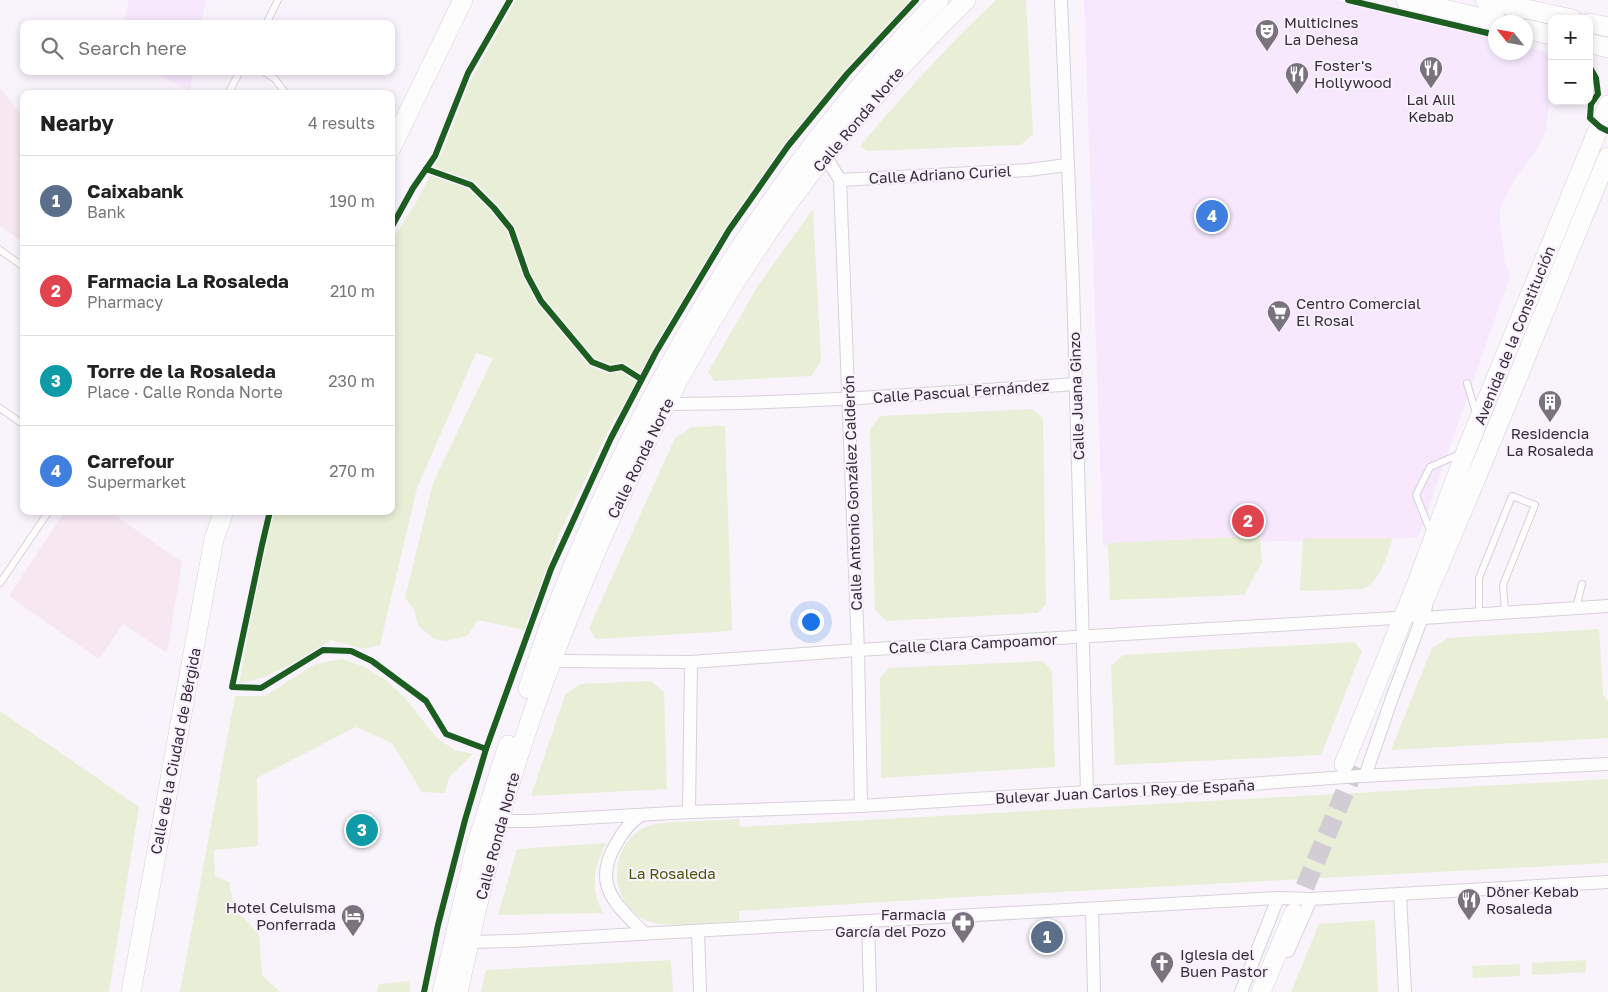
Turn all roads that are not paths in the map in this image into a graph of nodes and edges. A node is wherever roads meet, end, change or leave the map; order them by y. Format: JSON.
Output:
{"nodes":[{"id":1,"x":278,"y":0,"type":"edge"},
{"id":2,"x":463,"y":0,"type":"edge"},
{"id":3,"x":939,"y":0,"type":"edge"},
{"id":4,"x":966,"y":0,"type":"edge"},
{"id":5,"x":1061,"y":0,"type":"edge"},
{"id":6,"x":1406,"y":0,"type":"edge"},
{"id":7,"x":1485,"y":0,"type":"edge"},
{"id":8,"x":1554,"y":15,"type":"edge"},
{"id":9,"x":268,"y":20,"type":"edge"},
{"id":10,"x":1488,"y":20,"type":"edge"},
{"id":11,"x":1593,"y":23,"type":"edge"},
{"id":12,"x":1608,"y":27,"type":"edge"},
{"id":13,"x":1533,"y":31,"type":"edge"},
{"id":14,"x":1548,"y":34,"type":"edge"},
{"id":15,"x":1593,"y":45,"type":"edge"},
{"id":16,"x":1608,"y":48,"type":"edge"},
{"id":17,"x":238,"y":75,"type":"edge"},
{"id":18,"x":269,"y":75,"type":"edge"},
{"id":19,"x":230,"y":90,"type":"edge"},
{"id":20,"x":283,"y":90,"type":"edge"},
{"id":21,"x":1608,"y":105,"type":"edge"},
{"id":22,"x":395,"y":140,"type":"edge"},
{"id":23,"x":826,"y":157,"type":"junction"},
{"id":24,"x":1608,"y":157,"type":"edge"},
{"id":25,"x":1068,"y":165,"type":"junction"},
{"id":26,"x":840,"y":180,"type":"junction"},
{"id":27,"x":0,"y":250,"type":"edge"},
{"id":28,"x":20,"y":264,"type":"edge"},
{"id":29,"x":1467,"y":383,"type":"dead end"},
{"id":30,"x":1076,"y":384,"type":"junction"},
{"id":31,"x":849,"y":398,"type":"junction"},
{"id":32,"x":666,"y":404,"type":"junction"},
{"id":33,"x":0,"y":408,"type":"edge"},
{"id":34,"x":1478,"y":421,"type":"junction"},
{"id":35,"x":20,"y":422,"type":"edge"},
{"id":36,"x":1466,"y":451,"type":"junction"},
{"id":37,"x":46,"y":515,"type":"edge"},
{"id":38,"x":223,"y":515,"type":"edge"},
{"id":39,"x":1433,"y":539,"type":"junction"},
{"id":40,"x":1430,"y":567,"type":"junction"},
{"id":41,"x":0,"y":583,"type":"edge"},
{"id":42,"x":1582,"y":584,"type":"dead end"},
{"id":43,"x":1608,"y":606,"type":"edge"},
{"id":44,"x":1576,"y":608,"type":"junction"},
{"id":45,"x":1505,"y":612,"type":"junction"},
{"id":46,"x":1479,"y":614,"type":"junction"},
{"id":47,"x":1394,"y":618,"type":"junction"},
{"id":48,"x":1423,"y":618,"type":"junction"},
{"id":49,"x":1084,"y":637,"type":"junction"},
{"id":50,"x":858,"y":650,"type":"junction"},
{"id":51,"x":551,"y":661,"type":"junction"},
{"id":52,"x":691,"y":662,"type":"junction"},
{"id":53,"x":1608,"y":764,"type":"edge"},
{"id":54,"x":1355,"y":768,"type":"junction"},
{"id":55,"x":1328,"y":778,"type":"junction"},
{"id":56,"x":1086,"y":792,"type":"junction"},
{"id":57,"x":861,"y":806,"type":"junction"},
{"id":58,"x":689,"y":812,"type":"junction"},
{"id":59,"x":641,"y":815,"type":"junction"},
{"id":60,"x":491,"y":821,"type":"junction"},
{"id":61,"x":1608,"y":882,"type":"edge"},
{"id":62,"x":1400,"y":894,"type":"junction"},
{"id":63,"x":1311,"y":899,"type":"junction"},
{"id":64,"x":1285,"y":908,"type":"junction"},
{"id":65,"x":1092,"y":909,"type":"junction"},
{"id":66,"x":868,"y":921,"type":"junction"},
{"id":67,"x":698,"y":931,"type":"junction"},
{"id":68,"x":645,"y":934,"type":"junction"},
{"id":69,"x":470,"y":942,"type":"junction"},
{"id":70,"x":131,"y":992,"type":"edge"},
{"id":71,"x":442,"y":992,"type":"edge"},
{"id":72,"x":458,"y":992,"type":"edge"},
{"id":73,"x":700,"y":992,"type":"edge"},
{"id":74,"x":870,"y":992,"type":"edge"},
{"id":75,"x":1094,"y":992,"type":"edge"},
{"id":76,"x":1241,"y":992,"type":"edge"},
{"id":77,"x":1252,"y":992,"type":"edge"},
{"id":78,"x":1261,"y":992,"type":"edge"},
{"id":79,"x":1270,"y":992,"type":"edge"},
{"id":80,"x":1404,"y":992,"type":"edge"}],
"edges":[{"from":1,"to":9,"type":"lane"},
{"from":2,"to":22,"type":"street"},
{"from":3,"to":60,"type":"street","name":"Calle Ronda Norte"},
{"from":4,"to":23,"type":"street","name":"Calle Ronda Norte"},
{"from":5,"to":25,"type":"street","name":"Calle Juana Ginzo"},
{"from":6,"to":10,"type":"street"},
{"from":7,"to":8,"type":"street"},
{"from":11,"to":12,"type":"street"},
{"from":13,"to":14,"type":"street"},
{"from":15,"to":16,"type":"street"},
{"from":17,"to":19,"type":"lane"},
{"from":18,"to":20,"type":"lane"},
{"from":21,"to":34,"type":"street","name":"Avenida de la Constitución"},
{"from":23,"to":26,"type":"street"},
{"from":23,"to":32,"type":"street","name":"Calle Ronda Norte"},
{"from":24,"to":40,"type":"street","name":"Avenida de la Constitución"},
{"from":25,"to":26,"type":"street","name":"Calle Adriano Curiel"},
{"from":25,"to":30,"type":"street","name":"Calle Juana Ginzo"},
{"from":26,"to":31,"type":"street","name":"Calle Antonio González Calderón"},
{"from":27,"to":28,"type":"lane"},
{"from":29,"to":34,"type":"lane"},
{"from":30,"to":31,"type":"street","name":"Calle Pascual Fernández"},
{"from":30,"to":49,"type":"street","name":"Calle Juana Ginzo"},
{"from":31,"to":32,"type":"street","name":"Calle Pascual Fernández"},
{"from":31,"to":50,"type":"street","name":"Calle Antonio González Calderón"},
{"from":32,"to":51,"type":"street","name":"Calle Ronda Norte"},
{"from":33,"to":35,"type":"lane"},
{"from":34,"to":36,"type":"street","name":"Avenida de la Constitución"},
{"from":36,"to":39,"type":"street","name":"Avenida de la Constitución"},
{"from":36,"to":39,"type":"lane"},
{"from":37,"to":41,"type":"lane"},
{"from":38,"to":70,"type":"street","name":"Calle de la Ciudad de Bérgida"},
{"from":39,"to":40,"type":"street","name":"Avenida de la Constitución"},
{"from":40,"to":47,"type":"street","name":"Avenida de la Constitución"},
{"from":40,"to":48,"type":"street","name":"Avenida de la Constitución"},
{"from":40,"to":54,"type":"street","name":"Avenida de la Constitución"},
{"from":42,"to":44,"type":"lane"},
{"from":43,"to":44,"type":"street"},
{"from":44,"to":45,"type":"street"},
{"from":45,"to":46,"type":"street"},
{"from":45,"to":46,"type":"lane"},
{"from":46,"to":48,"type":"street"},
{"from":47,"to":49,"type":"street","name":"Calle Clara Campoamor"},
{"from":47,"to":55,"type":"street","name":"Avenida de la Constitución"},
{"from":48,"to":54,"type":"street","name":"Avenida de la Constitución"},
{"from":49,"to":50,"type":"street","name":"Calle Clara Campoamor"},
{"from":49,"to":56,"type":"street","name":"Calle Juana Ginzo"},
{"from":50,"to":52,"type":"street","name":"Calle Clara Campoamor"},
{"from":50,"to":57,"type":"street","name":"Calle Antonio González Calderón"},
{"from":51,"to":52,"type":"street","name":"Calle Clara Campoamor"},
{"from":51,"to":60,"type":"street","name":"Calle Ronda Norte"},
{"from":52,"to":58,"type":"street"},
{"from":53,"to":54,"type":"street","name":"Bulevar Juan Carlos I Rey de España"},
{"from":54,"to":55,"type":"street","name":"Bulevar Juan Carlos I Rey de España"},
{"from":55,"to":56,"type":"street","name":"Bulevar Juan Carlos I Rey de España"},
{"from":56,"to":57,"type":"street","name":"Bulevar Juan Carlos I Rey de España"},
{"from":57,"to":58,"type":"street","name":"Bulevar Juan Carlos I Rey de España"},
{"from":58,"to":59,"type":"street","name":"Bulevar Juan Carlos I Rey de España"},
{"from":59,"to":60,"type":"street","name":"Bulevar Juan Carlos I Rey de España"},
{"from":59,"to":68,"type":"street"},
{"from":60,"to":69,"type":"street","name":"Calle Ronda Norte"},
{"from":60,"to":71,"type":"street","name":"Calle Ronda Norte"},
{"from":61,"to":62,"type":"street"},
{"from":62,"to":63,"type":"street"},
{"from":62,"to":80,"type":"street"},
{"from":63,"to":64,"type":"street"},
{"from":63,"to":79,"type":"street"},
{"from":64,"to":65,"type":"street"},
{"from":64,"to":76,"type":"street"},
{"from":64,"to":77,"type":"street"},
{"from":64,"to":78,"type":"street"},
{"from":65,"to":66,"type":"street"},
{"from":65,"to":75,"type":"street"},
{"from":66,"to":67,"type":"street"},
{"from":66,"to":74,"type":"street"},
{"from":67,"to":68,"type":"street"},
{"from":67,"to":73,"type":"street"},
{"from":68,"to":69,"type":"street"},
{"from":69,"to":72,"type":"street","name":"Calle Ronda Norte"}]}
